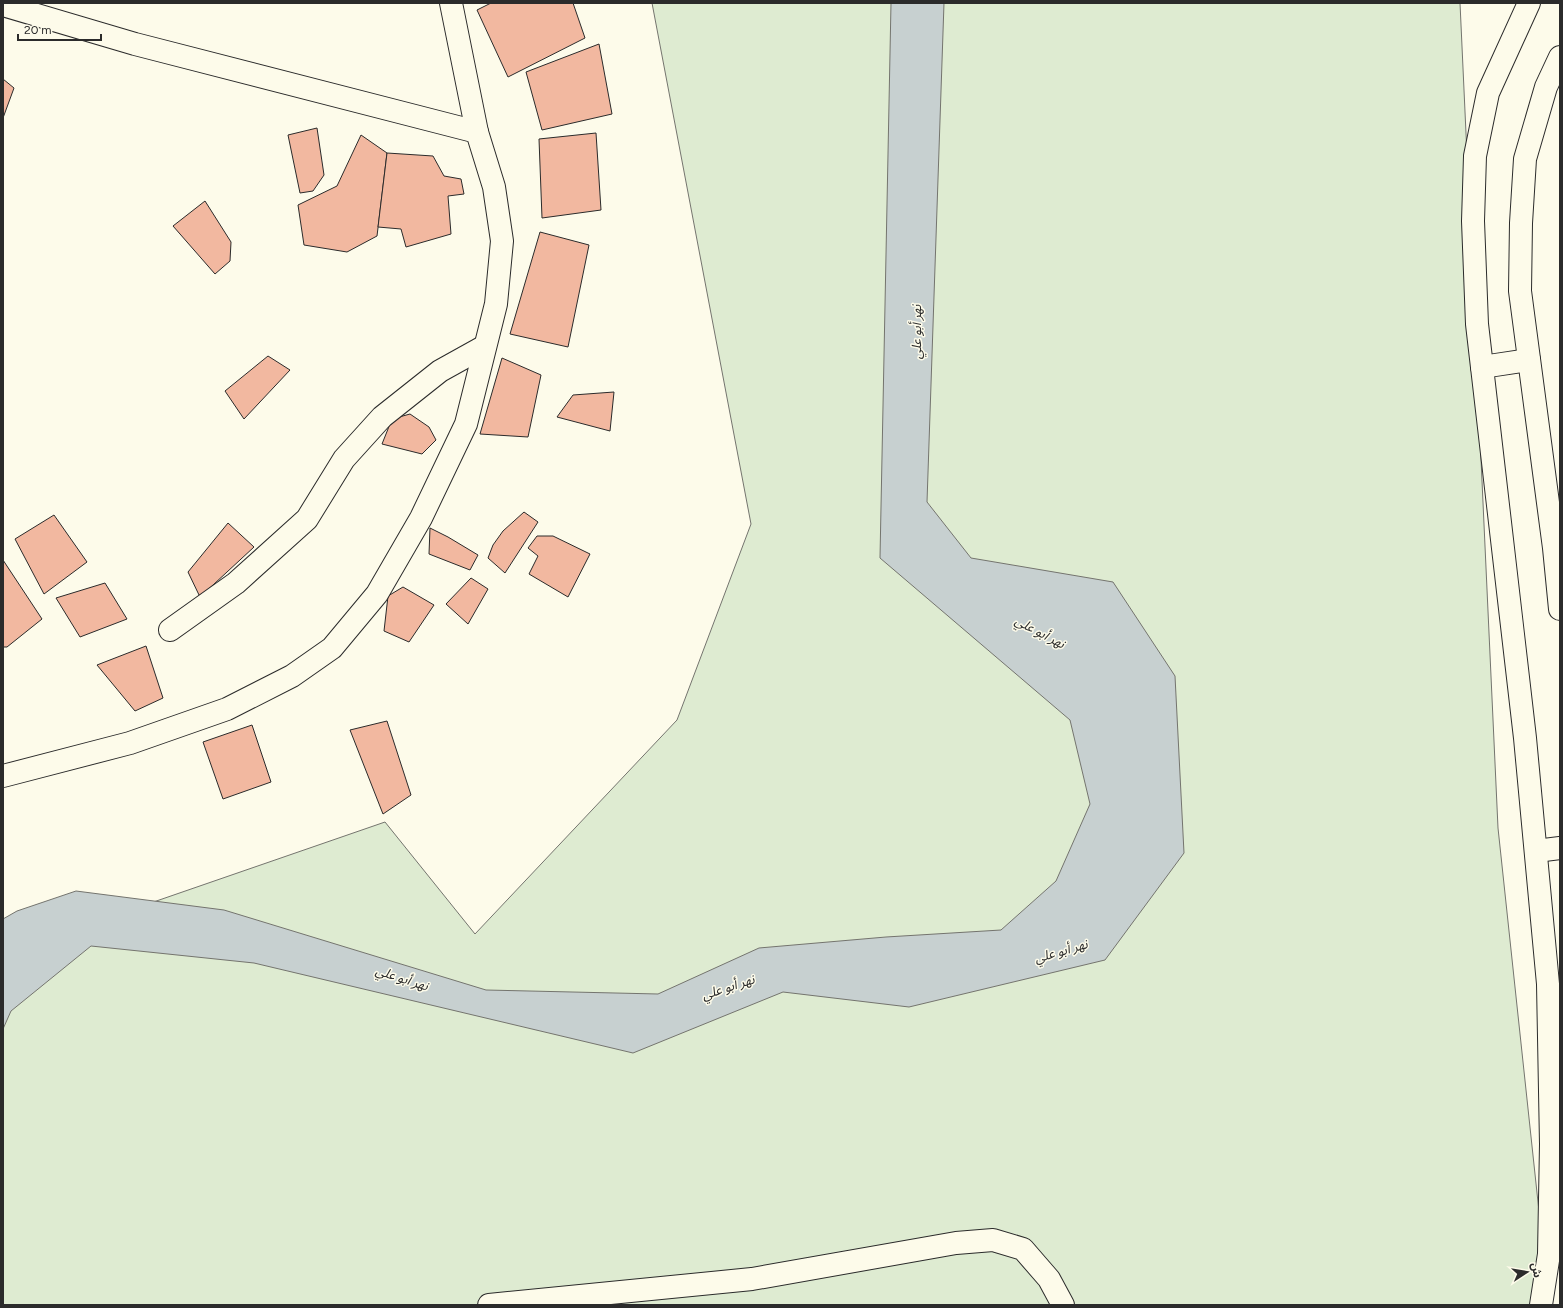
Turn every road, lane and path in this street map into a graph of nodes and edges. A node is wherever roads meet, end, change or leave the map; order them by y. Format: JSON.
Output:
{"nodes":[{"id":1,"x":451,"y":3,"type":"edge"},
{"id":2,"x":1529,"y":3,"type":"edge"},
{"id":3,"x":3,"y":5,"type":"edge"},
{"id":4,"x":1560,"y":57,"type":"edge"},
{"id":5,"x":477,"y":132,"type":"junction"},
{"id":6,"x":485,"y":346,"type":"junction"},
{"id":7,"x":1529,"y":360,"type":"junction"},
{"id":8,"x":1482,"y":367,"type":"junction"},
{"id":9,"x":1560,"y":609,"type":"edge"},
{"id":10,"x":170,"y":630,"type":"dead end"},
{"id":11,"x":3,"y":776,"type":"edge"},
{"id":12,"x":1560,"y":848,"type":"edge"},
{"id":13,"x":1536,"y":851,"type":"junction"},
{"id":14,"x":489,"y":1305,"type":"edge"},
{"id":15,"x":1063,"y":1305,"type":"edge"},
{"id":16,"x":1541,"y":1305,"type":"edge"}],
"edges":[{"from":1,"to":5,"type":"street"},
{"from":2,"to":8,"type":"street"},
{"from":3,"to":5,"type":"street"},
{"from":4,"to":7,"type":"street"},
{"from":5,"to":6,"type":"street"},
{"from":6,"to":10,"type":"street"},
{"from":6,"to":11,"type":"street"},
{"from":7,"to":8,"type":"street"},
{"from":7,"to":9,"type":"street"},
{"from":8,"to":13,"type":"street"},
{"from":12,"to":13,"type":"street"},
{"from":13,"to":16,"type":"street"},
{"from":14,"to":15,"type":"street"}]}
